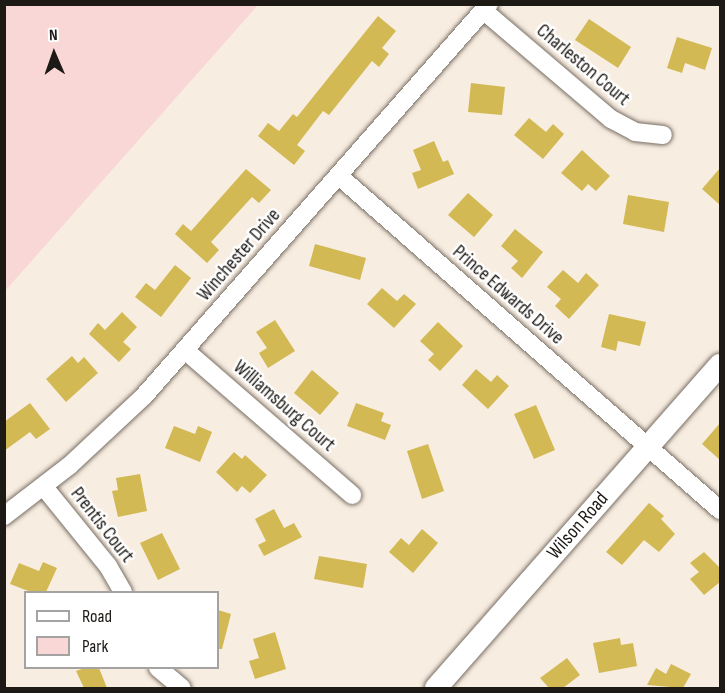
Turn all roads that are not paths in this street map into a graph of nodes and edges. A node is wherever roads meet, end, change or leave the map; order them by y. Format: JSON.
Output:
{"nodes":[{"id":1,"x":486,"y":8,"type":"edge"},
{"id":2,"x":663,"y":135,"type":"dead end"},
{"id":3,"x":339,"y":176,"type":"junction"},
{"id":4,"x":186,"y":351,"type":"junction"},
{"id":5,"x":720,"y":365,"type":"edge"},
{"id":6,"x":647,"y":447,"type":"junction"},
{"id":7,"x":44,"y":487,"type":"junction"},
{"id":8,"x":352,"y":495,"type":"dead end"},
{"id":9,"x":720,"y":510,"type":"edge"},
{"id":10,"x":4,"y":516,"type":"edge"},
{"id":11,"x":122,"y":591,"type":"edge"},
{"id":12,"x":159,"y":669,"type":"edge"},
{"id":13,"x":182,"y":688,"type":"edge"},
{"id":14,"x":436,"y":688,"type":"edge"}],
"edges":[{"from":1,"to":2,"type":"street","name":"Charleston Court"},
{"from":1,"to":3,"type":"street","name":"Winchester Drive"},
{"from":3,"to":4,"type":"street","name":"Winchester Drive"},
{"from":3,"to":6,"type":"street","name":"Prince Edwards Drive"},
{"from":4,"to":7,"type":"street","name":"Winchester Drive"},
{"from":4,"to":8,"type":"street","name":"Williamsburg Court"},
{"from":5,"to":6,"type":"street","name":"Wilson Road"},
{"from":6,"to":9,"type":"street","name":"Prince Edwards Drive"},
{"from":6,"to":14,"type":"street","name":"Wilson Road"},
{"from":7,"to":10,"type":"street","name":"Winchester Drive"},
{"from":7,"to":11,"type":"street","name":"Prentis Court"},
{"from":12,"to":13,"type":"street"}]}
